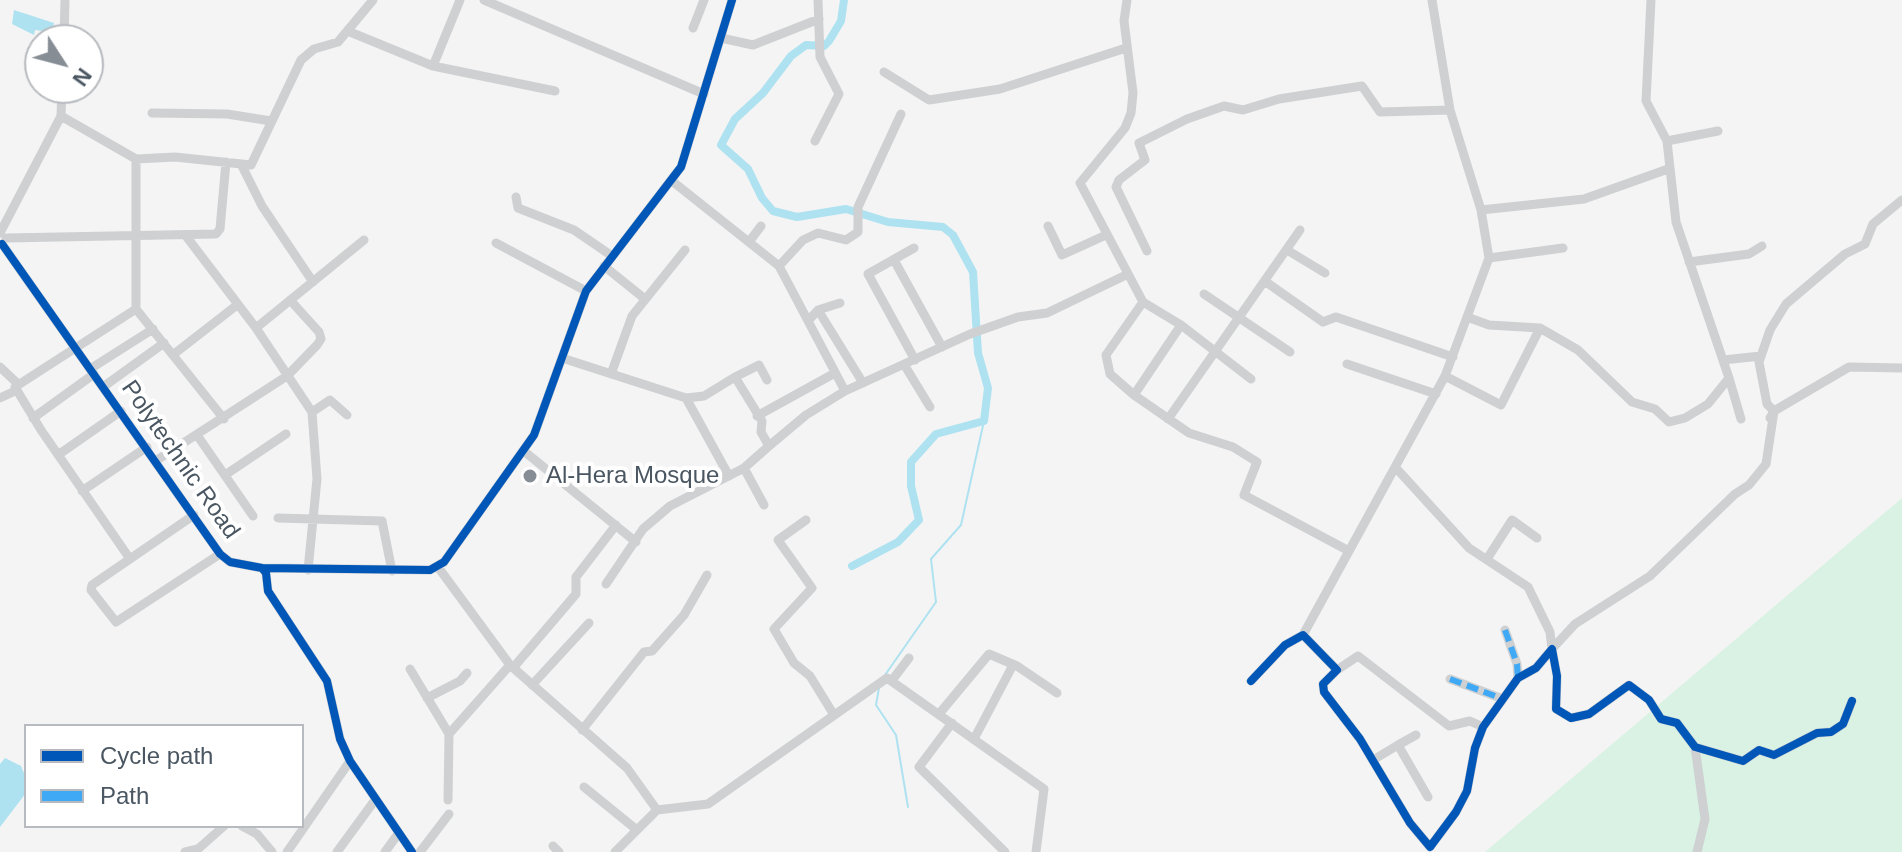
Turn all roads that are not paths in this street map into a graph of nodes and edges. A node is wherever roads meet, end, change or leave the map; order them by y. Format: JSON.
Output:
{"nodes":[{"id":1,"x":65,"y":0,"type":"edge"},
{"id":2,"x":373,"y":0,"type":"edge"},
{"id":3,"x":460,"y":0,"type":"edge"},
{"id":4,"x":484,"y":0,"type":"edge"},
{"id":5,"x":704,"y":0,"type":"edge"},
{"id":6,"x":732,"y":0,"type":"edge"},
{"id":7,"x":818,"y":0,"type":"edge"},
{"id":8,"x":1127,"y":0,"type":"edge"},
{"id":9,"x":1432,"y":0,"type":"edge"},
{"id":10,"x":1651,"y":0,"type":"edge"},
{"id":11,"x":819,"y":19,"type":"junction"},
{"id":12,"x":64,"y":24,"type":"edge"},
{"id":13,"x":693,"y":28,"type":"dead end"},
{"id":14,"x":350,"y":32,"type":"junction"},
{"id":15,"x":721,"y":38,"type":"junction"},
{"id":16,"x":1126,"y":48,"type":"junction"},
{"id":17,"x":433,"y":66,"type":"junction"},
{"id":18,"x":884,"y":72,"type":"dead end"},
{"id":19,"x":555,"y":91,"type":"dead end"},
{"id":20,"x":704,"y":94,"type":"junction"},
{"id":21,"x":61,"y":104,"type":"edge"},
{"id":22,"x":1450,"y":110,"type":"junction"},
{"id":23,"x":152,"y":113,"type":"dead end"},
{"id":24,"x":901,"y":114,"type":"dead end"},
{"id":25,"x":61,"y":116,"type":"junction"},
{"id":26,"x":271,"y":121,"type":"junction"},
{"id":27,"x":1718,"y":131,"type":"dead end"},
{"id":28,"x":815,"y":141,"type":"dead end"},
{"id":29,"x":1667,"y":141,"type":"junction"},
{"id":30,"x":136,"y":159,"type":"junction"},
{"id":31,"x":226,"y":162,"type":"junction"},
{"id":32,"x":241,"y":164,"type":"junction"},
{"id":33,"x":1668,"y":169,"type":"junction"},
{"id":34,"x":672,"y":181,"type":"junction"},
{"id":35,"x":516,"y":197,"type":"dead end"},
{"id":36,"x":1902,"y":200,"type":"edge"},
{"id":37,"x":1481,"y":210,"type":"junction"},
{"id":38,"x":761,"y":226,"type":"dead end"},
{"id":39,"x":1048,"y":226,"type":"dead end"},
{"id":40,"x":1300,"y":230,"type":"dead end"},
{"id":41,"x":1106,"y":235,"type":"junction"},
{"id":42,"x":139,"y":236,"type":"junction"},
{"id":43,"x":186,"y":236,"type":"junction"},
{"id":44,"x":2,"y":239,"type":"edge"},
{"id":45,"x":364,"y":240,"type":"dead end"},
{"id":46,"x":749,"y":242,"type":"junction"},
{"id":47,"x":496,"y":243,"type":"dead end"},
{"id":48,"x":1762,"y":246,"type":"dead end"},
{"id":49,"x":914,"y":248,"type":"dead end"},
{"id":50,"x":1563,"y":248,"type":"dead end"},
{"id":51,"x":685,"y":250,"type":"dead end"},
{"id":52,"x":1287,"y":250,"type":"junction"},
{"id":53,"x":1147,"y":251,"type":"dead end"},
{"id":54,"x":612,"y":256,"type":"junction"},
{"id":55,"x":1489,"y":258,"type":"junction"},
{"id":56,"x":894,"y":260,"type":"junction"},
{"id":57,"x":1689,"y":262,"type":"junction"},
{"id":58,"x":604,"y":266,"type":"junction"},
{"id":59,"x":779,"y":266,"type":"junction"},
{"id":60,"x":1325,"y":273,"type":"dead end"},
{"id":61,"x":1126,"y":275,"type":"junction"},
{"id":62,"x":313,"y":282,"type":"junction"},
{"id":63,"x":1266,"y":282,"type":"junction"},
{"id":64,"x":586,"y":291,"type":"junction"},
{"id":65,"x":1204,"y":294,"type":"dead end"},
{"id":66,"x":645,"y":299,"type":"junction"},
{"id":67,"x":290,"y":300,"type":"junction"},
{"id":68,"x":1143,"y":302,"type":"junction"},
{"id":69,"x":840,"y":303,"type":"dead end"},
{"id":70,"x":237,"y":305,"type":"junction"},
{"id":71,"x":136,"y":309,"type":"junction"},
{"id":72,"x":818,"y":310,"type":"junction"},
{"id":73,"x":1467,"y":317,"type":"junction"},
{"id":74,"x":1240,"y":319,"type":"junction"},
{"id":75,"x":808,"y":321,"type":"junction"},
{"id":76,"x":1181,"y":325,"type":"junction"},
{"id":77,"x":256,"y":328,"type":"junction"},
{"id":78,"x":1540,"y":328,"type":"junction"},
{"id":79,"x":153,"y":329,"type":"junction"},
{"id":80,"x":164,"y":343,"type":"junction"},
{"id":81,"x":74,"y":347,"type":"junction"},
{"id":82,"x":942,"y":347,"type":"junction"},
{"id":83,"x":1216,"y":352,"type":"junction"},
{"id":84,"x":1290,"y":352,"type":"dead end"},
{"id":85,"x":174,"y":354,"type":"junction"},
{"id":86,"x":1761,"y":356,"type":"junction"},
{"id":87,"x":1453,"y":357,"type":"junction"},
{"id":88,"x":562,"y":358,"type":"junction"},
{"id":89,"x":915,"y":360,"type":"junction"},
{"id":90,"x":1723,"y":360,"type":"junction"},
{"id":91,"x":1347,"y":364,"type":"dead end"},
{"id":92,"x":905,"y":366,"type":"junction"},
{"id":93,"x":0,"y":367,"type":"edge"},
{"id":94,"x":1902,"y":368,"type":"edge"},
{"id":95,"x":92,"y":372,"type":"junction"},
{"id":96,"x":835,"y":373,"type":"junction"},
{"id":97,"x":611,"y":374,"type":"junction"},
{"id":98,"x":287,"y":376,"type":"junction"},
{"id":99,"x":1445,"y":376,"type":"junction"},
{"id":100,"x":735,"y":377,"type":"junction"},
{"id":101,"x":1729,"y":378,"type":"junction"},
{"id":102,"x":1251,"y":379,"type":"dead end"},
{"id":103,"x":767,"y":380,"type":"dead end"},
{"id":104,"x":863,"y":383,"type":"junction"},
{"id":105,"x":16,"y":387,"type":"junction"},
{"id":106,"x":103,"y":387,"type":"junction"},
{"id":107,"x":845,"y":391,"type":"junction"},
{"id":108,"x":1436,"y":394,"type":"junction"},
{"id":109,"x":1134,"y":395,"type":"junction"},
{"id":110,"x":0,"y":398,"type":"edge"},
{"id":111,"x":686,"y":398,"type":"junction"},
{"id":112,"x":930,"y":407,"type":"dead end"},
{"id":113,"x":121,"y":411,"type":"junction"},
{"id":114,"x":312,"y":412,"type":"junction"},
{"id":115,"x":1772,"y":414,"type":"junction"},
{"id":116,"x":347,"y":415,"type":"dead end"},
{"id":117,"x":757,"y":416,"type":"junction"},
{"id":118,"x":33,"y":418,"type":"junction"},
{"id":119,"x":224,"y":419,"type":"junction"},
{"id":120,"x":1168,"y":419,"type":"junction"},
{"id":121,"x":1741,"y":419,"type":"dead end"},
{"id":122,"x":286,"y":434,"type":"dead end"},
{"id":123,"x":197,"y":435,"type":"junction"},
{"id":124,"x":769,"y":446,"type":"junction"},
{"id":125,"x":147,"y":447,"type":"junction"},
{"id":126,"x":525,"y":452,"type":"junction"},
{"id":127,"x":58,"y":455,"type":"junction"},
{"id":128,"x":157,"y":460,"type":"junction"},
{"id":129,"x":744,"y":468,"type":"junction"},
{"id":130,"x":1396,"y":468,"type":"junction"},
{"id":131,"x":225,"y":475,"type":"junction"},
{"id":132,"x":729,"y":476,"type":"junction"},
{"id":133,"x":82,"y":491,"type":"junction"},
{"id":134,"x":764,"y":505,"type":"dead end"},
{"id":135,"x":194,"y":515,"type":"junction"},
{"id":136,"x":253,"y":516,"type":"dead end"},
{"id":137,"x":278,"y":518,"type":"dead end"},
{"id":138,"x":314,"y":518,"type":"junction"},
{"id":139,"x":806,"y":520,"type":"dead end"},
{"id":140,"x":616,"y":525,"type":"junction"},
{"id":141,"x":1537,"y":538,"type":"dead end"},
{"id":142,"x":636,"y":542,"type":"junction"},
{"id":143,"x":1349,"y":551,"type":"junction"},
{"id":144,"x":220,"y":554,"type":"junction"},
{"id":145,"x":130,"y":559,"type":"junction"},
{"id":146,"x":1487,"y":559,"type":"junction"},
{"id":147,"x":438,"y":567,"type":"junction"},
{"id":148,"x":262,"y":568,"type":"junction"},
{"id":149,"x":308,"y":570,"type":"junction"},
{"id":150,"x":392,"y":571,"type":"junction"},
{"id":151,"x":707,"y":575,"type":"dead end"},
{"id":152,"x":606,"y":584,"type":"dead end"},
{"id":153,"x":589,"y":623,"type":"dead end"},
{"id":154,"x":1505,"y":630,"type":"dead end"},
{"id":155,"x":1303,"y":635,"type":"junction"},
{"id":156,"x":1552,"y":649,"type":"junction"},
{"id":157,"x":909,"y":658,"type":"dead end"},
{"id":158,"x":1013,"y":665,"type":"junction"},
{"id":159,"x":512,"y":667,"type":"junction"},
{"id":160,"x":410,"y":669,"type":"dead end"},
{"id":161,"x":1337,"y":670,"type":"junction"},
{"id":162,"x":467,"y":673,"type":"dead end"},
{"id":163,"x":1518,"y":678,"type":"junction"},
{"id":164,"x":1450,"y":679,"type":"dead end"},
{"id":165,"x":886,"y":680,"type":"junction"},
{"id":166,"x":1251,"y":681,"type":"dead end"},
{"id":167,"x":532,"y":685,"type":"junction"},
{"id":168,"x":1057,"y":693,"type":"dead end"},
{"id":169,"x":427,"y":698,"type":"junction"},
{"id":170,"x":1503,"y":699,"type":"junction"},
{"id":171,"x":1852,"y":701,"type":"dead end"},
{"id":172,"x":939,"y":714,"type":"junction"},
{"id":173,"x":834,"y":715,"type":"junction"},
{"id":174,"x":952,"y":723,"type":"junction"},
{"id":175,"x":1483,"y":727,"type":"junction"},
{"id":176,"x":582,"y":730,"type":"junction"},
{"id":177,"x":449,"y":734,"type":"junction"},
{"id":178,"x":1416,"y":735,"type":"dead end"},
{"id":179,"x":974,"y":739,"type":"junction"},
{"id":180,"x":1398,"y":745,"type":"junction"},
{"id":181,"x":1695,"y":747,"type":"junction"},
{"id":182,"x":1373,"y":760,"type":"junction"},
{"id":183,"x":350,"y":761,"type":"junction"},
{"id":184,"x":584,"y":787,"type":"dead end"},
{"id":185,"x":1428,"y":797,"type":"dead end"},
{"id":186,"x":375,"y":800,"type":"junction"},
{"id":187,"x":448,"y":800,"type":"dead end"},
{"id":188,"x":657,"y":810,"type":"junction"},
{"id":189,"x":449,"y":814,"type":"dead end"},
{"id":190,"x":304,"y":827,"type":"edge"},
{"id":191,"x":222,"y":828,"type":"edge"},
{"id":192,"x":246,"y":828,"type":"edge"},
{"id":193,"x":304,"y":828,"type":"edge"},
{"id":194,"x":637,"y":830,"type":"junction"},
{"id":195,"x":398,"y":834,"type":"junction"},
{"id":196,"x":1430,"y":850,"type":"edge"},
{"id":197,"x":185,"y":852,"type":"edge"},
{"id":198,"x":272,"y":852,"type":"edge"},
{"id":199,"x":287,"y":852,"type":"edge"},
{"id":200,"x":337,"y":852,"type":"edge"},
{"id":201,"x":385,"y":852,"type":"edge"},
{"id":202,"x":412,"y":852,"type":"edge"},
{"id":203,"x":420,"y":852,"type":"edge"},
{"id":204,"x":615,"y":852,"type":"edge"},
{"id":205,"x":1005,"y":852,"type":"edge"},
{"id":206,"x":1036,"y":852,"type":"edge"},
{"id":207,"x":1697,"y":852,"type":"edge"}],
"edges":[{"from":1,"to":12,"type":"street"},
{"from":2,"to":14,"type":"street"},
{"from":3,"to":17,"type":"street"},
{"from":4,"to":20,"type":"street"},
{"from":5,"to":13,"type":"street"},
{"from":6,"to":15,"type":"street"},
{"from":7,"to":11,"type":"street"},
{"from":8,"to":16,"type":"street"},
{"from":9,"to":22,"type":"street"},
{"from":10,"to":29,"type":"street"},
{"from":11,"to":15,"type":"street"},
{"from":11,"to":28,"type":"street"},
{"from":14,"to":17,"type":"street"},
{"from":14,"to":26,"type":"street"},
{"from":15,"to":20,"type":"street"},
{"from":16,"to":18,"type":"street"},
{"from":16,"to":41,"type":"street"},
{"from":17,"to":19,"type":"street"},
{"from":20,"to":34,"type":"street"},
{"from":21,"to":25,"type":"street"},
{"from":22,"to":37,"type":"street"},
{"from":22,"to":53,"type":"street"},
{"from":23,"to":26,"type":"street"},
{"from":24,"to":59,"type":"street"},
{"from":25,"to":30,"type":"street"},
{"from":25,"to":44,"type":"street"},
{"from":26,"to":32,"type":"street"},
{"from":27,"to":29,"type":"street"},
{"from":29,"to":33,"type":"street"},
{"from":30,"to":31,"type":"street"},
{"from":30,"to":42,"type":"street"},
{"from":31,"to":32,"type":"street"},
{"from":31,"to":43,"type":"street"},
{"from":32,"to":62,"type":"street"},
{"from":33,"to":37,"type":"street"},
{"from":33,"to":57,"type":"street"},
{"from":34,"to":46,"type":"street"},
{"from":34,"to":54,"type":"street"},
{"from":35,"to":54,"type":"street"},
{"from":36,"to":86,"type":"street"},
{"from":37,"to":55,"type":"street"},
{"from":38,"to":46,"type":"street"},
{"from":39,"to":41,"type":"street"},
{"from":40,"to":52,"type":"street"},
{"from":41,"to":61,"type":"street"},
{"from":42,"to":43,"type":"street"},
{"from":42,"to":44,"type":"street"},
{"from":42,"to":71,"type":"street"},
{"from":43,"to":70,"type":"street"},
{"from":44,"to":81,"type":"street","name":"Polytechnic Road"},
{"from":45,"to":62,"type":"street"},
{"from":46,"to":59,"type":"street"},
{"from":47,"to":64,"type":"street"},
{"from":48,"to":57,"type":"street"},
{"from":49,"to":56,"type":"street"},
{"from":50,"to":55,"type":"street"},
{"from":51,"to":66,"type":"street"},
{"from":52,"to":60,"type":"street"},
{"from":52,"to":63,"type":"street"},
{"from":54,"to":58,"type":"street"},
{"from":55,"to":73,"type":"street"},
{"from":56,"to":82,"type":"street"},
{"from":56,"to":89,"type":"street"},
{"from":57,"to":90,"type":"street"},
{"from":58,"to":64,"type":"street"},
{"from":58,"to":66,"type":"street"},
{"from":59,"to":75,"type":"street"},
{"from":61,"to":68,"type":"street"},
{"from":61,"to":82,"type":"street"},
{"from":62,"to":67,"type":"street"},
{"from":63,"to":74,"type":"street"},
{"from":63,"to":87,"type":"street"},
{"from":64,"to":88,"type":"street"},
{"from":65,"to":74,"type":"street"},
{"from":66,"to":97,"type":"street"},
{"from":67,"to":77,"type":"street"},
{"from":67,"to":98,"type":"street"},
{"from":68,"to":76,"type":"street"},
{"from":68,"to":109,"type":"street"},
{"from":69,"to":72,"type":"street"},
{"from":70,"to":77,"type":"street"},
{"from":70,"to":85,"type":"street"},
{"from":71,"to":79,"type":"street"},
{"from":71,"to":81,"type":"street"},
{"from":72,"to":75,"type":"street"},
{"from":72,"to":104,"type":"street"},
{"from":73,"to":78,"type":"street"},
{"from":73,"to":87,"type":"street"},
{"from":74,"to":83,"type":"street"},
{"from":74,"to":84,"type":"street"},
{"from":75,"to":96,"type":"street"},
{"from":76,"to":83,"type":"street"},
{"from":76,"to":109,"type":"street"},
{"from":77,"to":98,"type":"street"},
{"from":78,"to":99,"type":"street"},
{"from":78,"to":101,"type":"street"},
{"from":79,"to":80,"type":"street"},
{"from":79,"to":95,"type":"street"},
{"from":80,"to":85,"type":"street"},
{"from":80,"to":106,"type":"street"},
{"from":81,"to":95,"type":"street","name":"Polytechnic Road"},
{"from":81,"to":105,"type":"street"},
{"from":82,"to":89,"type":"street"},
{"from":83,"to":102,"type":"street"},
{"from":83,"to":120,"type":"street"},
{"from":85,"to":119,"type":"street"},
{"from":86,"to":90,"type":"street"},
{"from":86,"to":115,"type":"street"},
{"from":87,"to":99,"type":"street"},
{"from":88,"to":97,"type":"street"},
{"from":88,"to":126,"type":"street"},
{"from":89,"to":92,"type":"street"},
{"from":90,"to":101,"type":"street"},
{"from":91,"to":108,"type":"street"},
{"from":92,"to":104,"type":"street"},
{"from":92,"to":112,"type":"street"},
{"from":93,"to":105,"type":"street"},
{"from":94,"to":115,"type":"street"},
{"from":95,"to":106,"type":"street","name":"Polytechnic Road"},
{"from":95,"to":118,"type":"street"},
{"from":96,"to":107,"type":"street"},
{"from":96,"to":117,"type":"street"},
{"from":97,"to":111,"type":"street"},
{"from":98,"to":114,"type":"street"},
{"from":98,"to":119,"type":"street"},
{"from":99,"to":108,"type":"street"},
{"from":100,"to":103,"type":"street"},
{"from":100,"to":111,"type":"street"},
{"from":100,"to":117,"type":"street"},
{"from":101,"to":121,"type":"street"},
{"from":104,"to":107,"type":"street"},
{"from":105,"to":110,"type":"street"},
{"from":105,"to":118,"type":"street"},
{"from":106,"to":113,"type":"street","name":"Polytechnic Road"},
{"from":107,"to":124,"type":"street"},
{"from":108,"to":130,"type":"street"},
{"from":109,"to":120,"type":"street"},
{"from":111,"to":132,"type":"street"},
{"from":113,"to":125,"type":"street","name":"Polytechnic Road"},
{"from":113,"to":127,"type":"street"},
{"from":114,"to":116,"type":"street"},
{"from":114,"to":138,"type":"street"},
{"from":115,"to":156,"type":"street"},
{"from":117,"to":124,"type":"street"},
{"from":118,"to":127,"type":"street"},
{"from":119,"to":123,"type":"street"},
{"from":120,"to":143,"type":"street"},
{"from":122,"to":131,"type":"street"},
{"from":123,"to":128,"type":"street"},
{"from":123,"to":131,"type":"street"},
{"from":124,"to":129,"type":"street"},
{"from":125,"to":128,"type":"street","name":"Polytechnic Road"},
{"from":125,"to":133,"type":"street"},
{"from":126,"to":140,"type":"street"},
{"from":126,"to":147,"type":"street"},
{"from":127,"to":133,"type":"street"},
{"from":128,"to":135,"type":"street","name":"Polytechnic Road"},
{"from":129,"to":132,"type":"street"},
{"from":129,"to":134,"type":"street"},
{"from":130,"to":143,"type":"street"},
{"from":130,"to":146,"type":"street"},
{"from":131,"to":136,"type":"street"},
{"from":132,"to":142,"type":"street"},
{"from":133,"to":145,"type":"street"},
{"from":135,"to":144,"type":"street","name":"Polytechnic Road"},
{"from":135,"to":145,"type":"street"},
{"from":137,"to":138,"type":"street"},
{"from":138,"to":149,"type":"street"},
{"from":138,"to":150,"type":"street"},
{"from":139,"to":173,"type":"street"},
{"from":140,"to":142,"type":"street"},
{"from":140,"to":159,"type":"street"},
{"from":141,"to":146,"type":"street"},
{"from":142,"to":152,"type":"street"},
{"from":143,"to":155,"type":"street"},
{"from":144,"to":145,"type":"street"},
{"from":144,"to":148,"type":"street","name":"Polytechnic Road"},
{"from":146,"to":156,"type":"street"},
{"from":147,"to":150,"type":"street","name":"Polytechnic Road"},
{"from":147,"to":159,"type":"street"},
{"from":148,"to":149,"type":"street","name":"Polytechnic Road"},
{"from":148,"to":183,"type":"street"},
{"from":149,"to":150,"type":"street","name":"Polytechnic Road"},
{"from":151,"to":176,"type":"street"},
{"from":153,"to":167,"type":"street"},
{"from":154,"to":163,"type":"street"},
{"from":155,"to":161,"type":"street"},
{"from":155,"to":166,"type":"street"},
{"from":156,"to":163,"type":"street"},
{"from":156,"to":181,"type":"street"},
{"from":157,"to":165,"type":"street"},
{"from":158,"to":168,"type":"street"},
{"from":158,"to":172,"type":"street"},
{"from":158,"to":179,"type":"street"},
{"from":159,"to":167,"type":"street"},
{"from":159,"to":177,"type":"street"},
{"from":160,"to":169,"type":"street"},
{"from":161,"to":175,"type":"street"},
{"from":161,"to":182,"type":"street"},
{"from":162,"to":169,"type":"street"},
{"from":163,"to":170,"type":"street"},
{"from":164,"to":170,"type":"street"},
{"from":165,"to":172,"type":"street"},
{"from":165,"to":173,"type":"street"},
{"from":167,"to":176,"type":"street"},
{"from":169,"to":177,"type":"street"},
{"from":170,"to":175,"type":"street"},
{"from":171,"to":181,"type":"street"},
{"from":172,"to":174,"type":"street"},
{"from":173,"to":188,"type":"street"},
{"from":174,"to":179,"type":"street"},
{"from":174,"to":205,"type":"street"},
{"from":175,"to":196,"type":"street"},
{"from":176,"to":188,"type":"street"},
{"from":177,"to":187,"type":"street"},
{"from":178,"to":180,"type":"street"},
{"from":179,"to":206,"type":"street"},
{"from":180,"to":182,"type":"street"},
{"from":180,"to":185,"type":"street"},
{"from":181,"to":207,"type":"street"},
{"from":182,"to":196,"type":"street"},
{"from":183,"to":186,"type":"street"},
{"from":183,"to":190,"type":"street"},
{"from":184,"to":194,"type":"street"},
{"from":186,"to":195,"type":"street"},
{"from":186,"to":200,"type":"street"},
{"from":188,"to":194,"type":"street"},
{"from":189,"to":203,"type":"street"},
{"from":191,"to":197,"type":"street"},
{"from":192,"to":198,"type":"street"},
{"from":193,"to":199,"type":"street"},
{"from":194,"to":204,"type":"street"},
{"from":195,"to":201,"type":"street"},
{"from":195,"to":202,"type":"street"}]}
